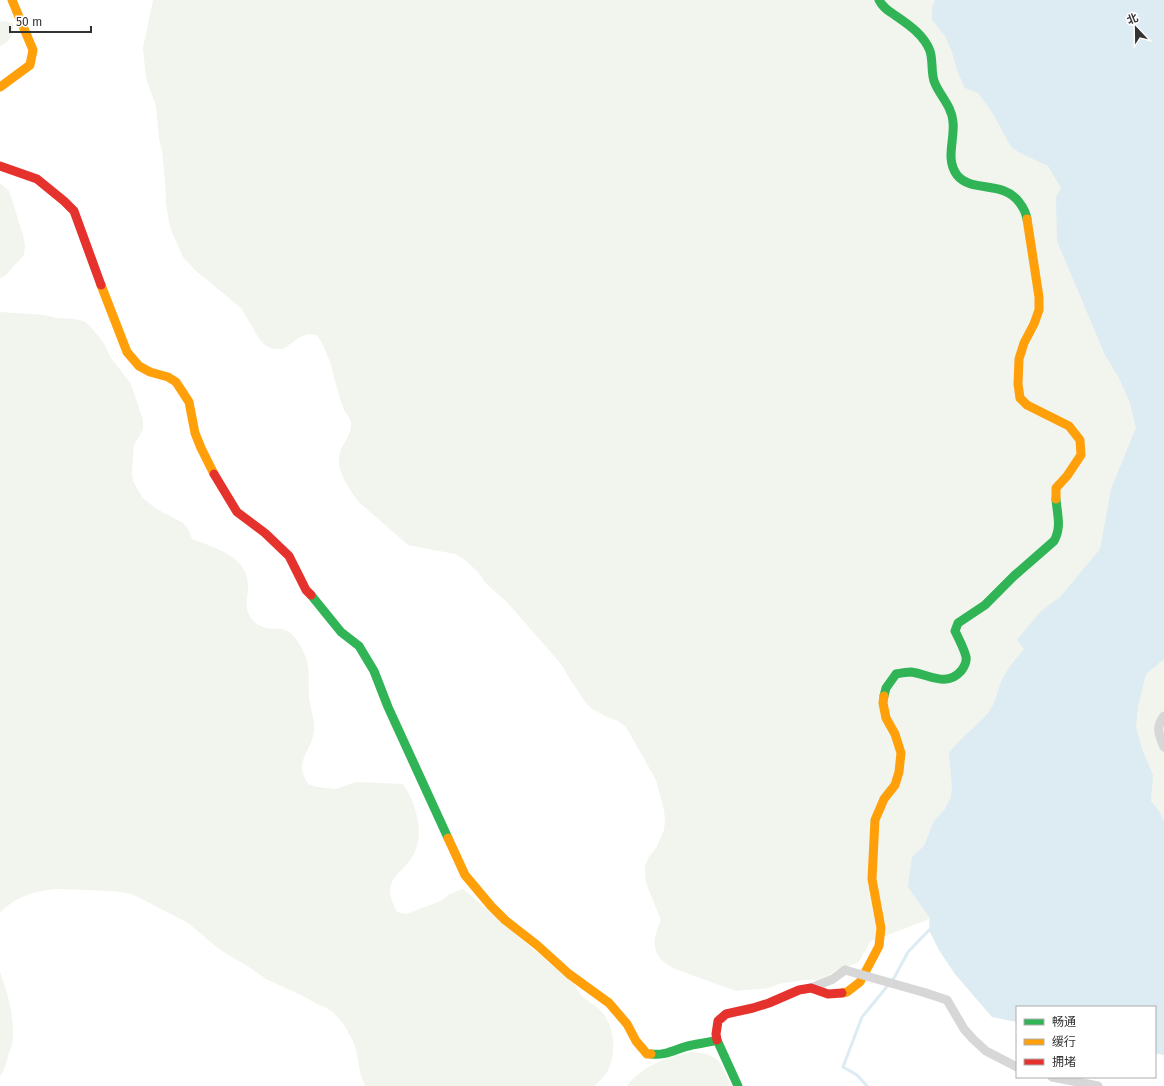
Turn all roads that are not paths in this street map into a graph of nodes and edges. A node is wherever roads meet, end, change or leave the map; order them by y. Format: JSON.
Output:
{"nodes":[{"id":1,"x":12,"y":0,"type":"edge"},
{"id":2,"x":879,"y":0,"type":"edge"},
{"id":3,"x":0,"y":87,"type":"edge"},
{"id":4,"x":0,"y":166,"type":"edge"},
{"id":5,"x":1164,"y":716,"type":"edge"},
{"id":6,"x":1164,"y":747,"type":"edge"},
{"id":7,"x":811,"y":988,"type":"junction"},
{"id":8,"x":717,"y":1040,"type":"junction"},
{"id":9,"x":1016,"y":1066,"type":"edge"},
{"id":10,"x":1057,"y":1078,"type":"edge"},
{"id":11,"x":738,"y":1086,"type":"edge"},
{"id":12,"x":1098,"y":1086,"type":"edge"}],
"edges":[{"from":1,"to":3,"type":"street"},
{"from":2,"to":7,"type":"street"},
{"from":4,"to":8,"type":"street"},
{"from":5,"to":6,"type":"street"},
{"from":7,"to":8,"type":"street"},
{"from":7,"to":9,"type":"street","bridge":true},
{"from":8,"to":11,"type":"street"},
{"from":10,"to":12,"type":"street"}]}
